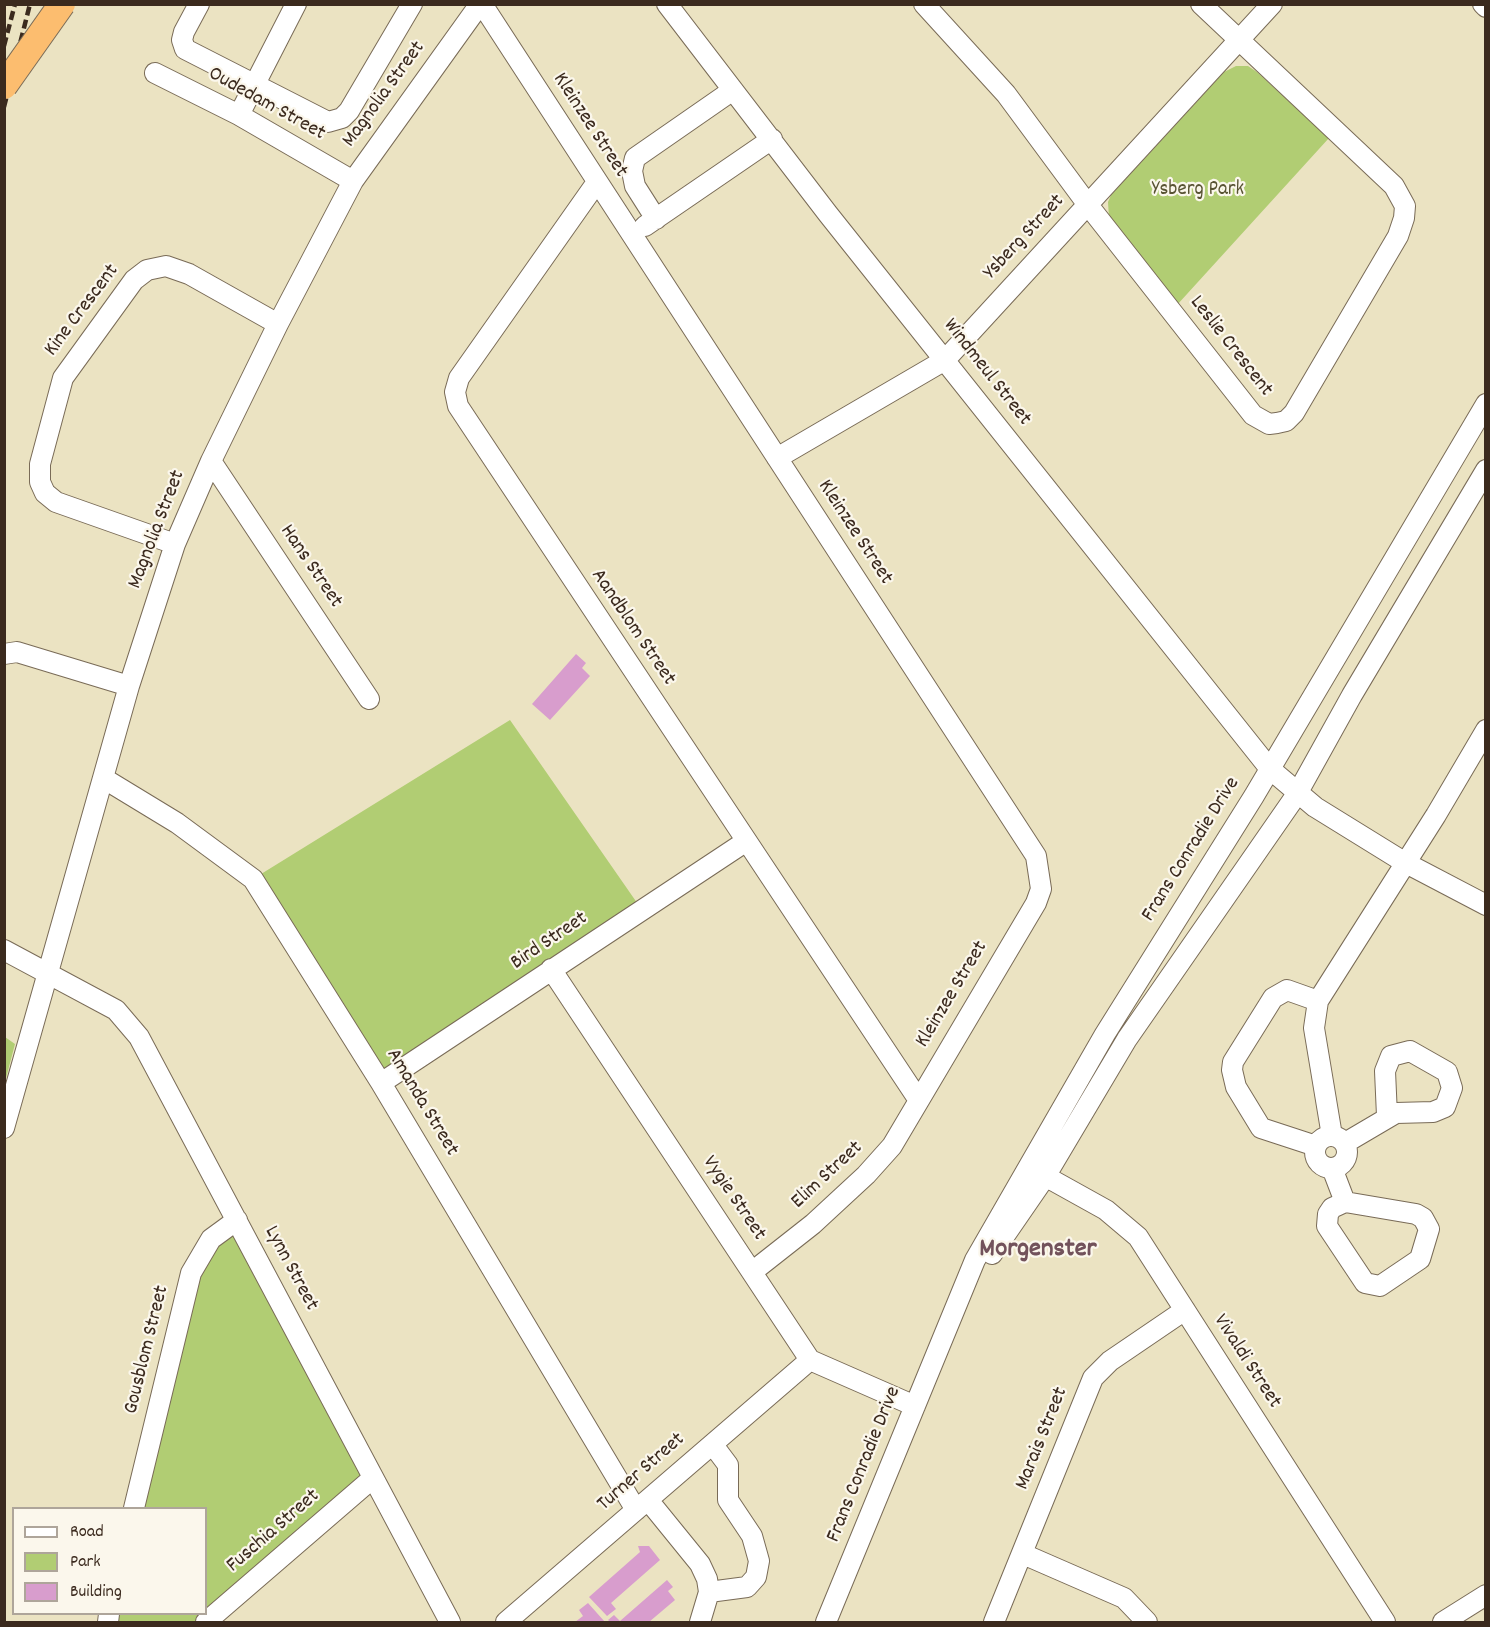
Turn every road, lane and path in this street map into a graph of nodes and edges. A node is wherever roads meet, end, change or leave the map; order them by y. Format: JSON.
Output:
{"nodes":[{"id":1,"x":62,"y":4,"type":"edge"},
{"id":2,"x":199,"y":4,"type":"edge"},
{"id":3,"x":296,"y":4,"type":"edge"},
{"id":4,"x":412,"y":4,"type":"edge"},
{"id":5,"x":481,"y":4,"type":"edge"},
{"id":6,"x":667,"y":4,"type":"edge"},
{"id":7,"x":924,"y":4,"type":"edge"},
{"id":8,"x":1201,"y":4,"type":"edge"},
{"id":9,"x":1272,"y":4,"type":"edge"},
{"id":10,"x":1240,"y":40,"type":"junction"},
{"id":11,"x":155,"y":73,"type":"dead end"},
{"id":12,"x":4,"y":86,"type":"edge"},
{"id":13,"x":254,"y":86,"type":"junction"},
{"id":14,"x":733,"y":90,"type":"junction"},
{"id":15,"x":239,"y":115,"type":"junction"},
{"id":16,"x":772,"y":140,"type":"junction"},
{"id":17,"x":353,"y":181,"type":"junction"},
{"id":18,"x":597,"y":182,"type":"junction"},
{"id":19,"x":1089,"y":206,"type":"junction"},
{"id":20,"x":656,"y":219,"type":"junction"},
{"id":21,"x":632,"y":235,"type":"junction"},
{"id":22,"x":278,"y":324,"type":"junction"},
{"id":23,"x":945,"y":360,"type":"junction"},
{"id":24,"x":1485,"y":404,"type":"edge"},
{"id":25,"x":777,"y":458,"type":"junction"},
{"id":26,"x":211,"y":461,"type":"junction"},
{"id":27,"x":1485,"y":470,"type":"edge"},
{"id":28,"x":175,"y":544,"type":"junction"},
{"id":29,"x":4,"y":654,"type":"edge"},
{"id":30,"x":129,"y":686,"type":"junction"},
{"id":31,"x":369,"y":699,"type":"dead end"},
{"id":32,"x":1485,"y":729,"type":"edge"},
{"id":33,"x":1270,"y":770,"type":"junction"},
{"id":34,"x":104,"y":778,"type":"junction"},
{"id":35,"x":1297,"y":794,"type":"junction"},
{"id":36,"x":745,"y":842,"type":"junction"},
{"id":37,"x":1404,"y":862,"type":"junction"},
{"id":38,"x":1485,"y":905,"type":"edge"},
{"id":39,"x":4,"y":950,"type":"edge"},
{"id":40,"x":552,"y":969,"type":"junction"},
{"id":41,"x":47,"y":975,"type":"junction"},
{"id":42,"x":1318,"y":1001,"type":"junction"},
{"id":43,"x":381,"y":1083,"type":"junction"},
{"id":44,"x":918,"y":1099,"type":"junction"},
{"id":45,"x":1387,"y":1116,"type":"dead end"},
{"id":46,"x":4,"y":1128,"type":"edge"},
{"id":47,"x":1331,"y":1142,"type":"junction"},
{"id":48,"x":1028,"y":1167,"type":"junction"},
{"id":49,"x":1332,"y":1168,"type":"junction"},
{"id":50,"x":1045,"y":1177,"type":"junction"},
{"id":51,"x":1345,"y":1202,"type":"junction"},
{"id":52,"x":237,"y":1220,"type":"junction"},
{"id":53,"x":752,"y":1272,"type":"junction"},
{"id":54,"x":1185,"y":1310,"type":"junction"},
{"id":55,"x":948,"y":1325,"type":"junction"},
{"id":56,"x":810,"y":1360,"type":"junction"},
{"id":57,"x":915,"y":1406,"type":"junction"},
{"id":58,"x":713,"y":1444,"type":"junction"},
{"id":59,"x":373,"y":1478,"type":"junction"},
{"id":60,"x":642,"y":1505,"type":"junction"},
{"id":61,"x":134,"y":1507,"type":"edge"},
{"id":62,"x":1023,"y":1554,"type":"junction"},
{"id":63,"x":709,"y":1592,"type":"junction"},
{"id":64,"x":1485,"y":1595,"type":"edge"},
{"id":65,"x":206,"y":1623,"type":"edge"},
{"id":66,"x":450,"y":1623,"type":"edge"},
{"id":67,"x":506,"y":1623,"type":"edge"},
{"id":68,"x":700,"y":1623,"type":"edge"},
{"id":69,"x":826,"y":1623,"type":"edge"},
{"id":70,"x":994,"y":1623,"type":"edge"},
{"id":71,"x":1147,"y":1623,"type":"edge"},
{"id":72,"x":1385,"y":1623,"type":"edge"},
{"id":73,"x":1443,"y":1623,"type":"edge"}],
"edges":[{"from":1,"to":12,"type":"main road","bridge":true},
{"from":2,"to":13,"type":"street"},
{"from":3,"to":13,"type":"street"},
{"from":4,"to":13,"type":"street"},
{"from":5,"to":17,"type":"street","name":"Magnolia Street"},
{"from":5,"to":18,"type":"street","name":"Kleinzee Street"},
{"from":6,"to":14,"type":"street","name":"Windmeul Street"},
{"from":7,"to":19,"type":"street","name":"Leslie Crescent"},
{"from":8,"to":10,"type":"street","name":"Leslie Crescent"},
{"from":9,"to":10,"type":"street","name":"Ysberg Street"},
{"from":10,"to":19,"type":"street","name":"Ysberg Street"},
{"from":10,"to":19,"type":"street","name":"Leslie Crescent"},
{"from":11,"to":15,"type":"street","name":"Oudedam Street"},
{"from":13,"to":15,"type":"street"},
{"from":14,"to":16,"type":"street","name":"Windmeul Street"},
{"from":14,"to":20,"type":"street"},
{"from":15,"to":17,"type":"street","name":"Oudedam Street"},
{"from":16,"to":20,"type":"street"},
{"from":16,"to":23,"type":"street","name":"Windmeul Street"},
{"from":17,"to":22,"type":"street","name":"Magnolia Street"},
{"from":18,"to":21,"type":"street","name":"Kleinzee Street"},
{"from":18,"to":36,"type":"street","name":"Aandblom Street"},
{"from":19,"to":23,"type":"street","name":"Ysberg Street"},
{"from":20,"to":21,"type":"street"},
{"from":21,"to":25,"type":"street","name":"Kleinzee Street"},
{"from":22,"to":26,"type":"street","name":"Magnolia Street"},
{"from":22,"to":28,"type":"street","name":"Kine Crescent"},
{"from":23,"to":25,"type":"street","name":"Ysberg Street"},
{"from":23,"to":33,"type":"street","name":"Windmeul Street"},
{"from":24,"to":33,"type":"street","name":"Frans Conradie Drive"},
{"from":25,"to":44,"type":"street","name":"Kleinzee Street"},
{"from":26,"to":28,"type":"street","name":"Magnolia Street"},
{"from":26,"to":31,"type":"street","name":"Hans Street"},
{"from":27,"to":35,"type":"street","name":"Frans Conradie Drive"},
{"from":28,"to":30,"type":"street","name":"Magnolia Street"},
{"from":29,"to":30,"type":"street"},
{"from":30,"to":34,"type":"street","name":"Magnolia Street"},
{"from":32,"to":37,"type":"street"},
{"from":33,"to":35,"type":"street","name":"Windmeul Street"},
{"from":33,"to":48,"type":"street","name":"Frans Conradie Drive"},
{"from":34,"to":41,"type":"street","name":"Magnolia Street"},
{"from":34,"to":43,"type":"street","name":"Amanda Street"},
{"from":35,"to":37,"type":"street","name":"Windmeul Street"},
{"from":35,"to":50,"type":"street","name":"Frans Conradie Drive"},
{"from":36,"to":40,"type":"street","name":"Bird Street"},
{"from":36,"to":44,"type":"street","name":"Aandblom Street"},
{"from":37,"to":38,"type":"street","name":"Windmeul Street"},
{"from":37,"to":42,"type":"street"},
{"from":39,"to":41,"type":"street","name":"Lynn Street"},
{"from":40,"to":43,"type":"street","name":"Bird Street"},
{"from":40,"to":53,"type":"street","name":"Vygie Street"},
{"from":41,"to":46,"type":"street","name":"Magnolia Street"},
{"from":41,"to":52,"type":"street","name":"Lynn Street"},
{"from":42,"to":47,"type":"street"},
{"from":42,"to":47,"type":"street"},
{"from":43,"to":60,"type":"street","name":"Amanda Street"},
{"from":44,"to":53,"type":"street","name":"Elim Street"},
{"from":45,"to":47,"type":"street"},
{"from":47,"to":49,"type":"street"},
{"from":47,"to":49,"type":"street"},
{"from":48,"to":50,"type":"street","name":"Vivaldi Street"},
{"from":48,"to":55,"type":"street","name":"Frans Conradie Drive"},
{"from":49,"to":51,"type":"street"},
{"from":50,"to":54,"type":"street","name":"Vivaldi Street"},
{"from":50,"to":55,"type":"street","name":"Frans Conradie Drive"},
{"from":51,"to":51,"type":"street"},
{"from":52,"to":59,"type":"street","name":"Lynn Street"},
{"from":52,"to":61,"type":"street","name":"Gousblom Street"},
{"from":53,"to":56,"type":"street","name":"Vygie Street"},
{"from":54,"to":62,"type":"street","name":"Marais Street"},
{"from":54,"to":72,"type":"street","name":"Vivaldi Street"},
{"from":55,"to":57,"type":"street","name":"Frans Conradie Drive"},
{"from":56,"to":57,"type":"street"},
{"from":56,"to":58,"type":"street","name":"Turner Street"},
{"from":57,"to":69,"type":"street","name":"Frans Conradie Drive"},
{"from":58,"to":60,"type":"street","name":"Turner Street"},
{"from":58,"to":63,"type":"street"},
{"from":59,"to":65,"type":"street","name":"Fuschia Street"},
{"from":59,"to":66,"type":"street","name":"Lynn Street"},
{"from":60,"to":63,"type":"street","name":"Amanda Street"},
{"from":60,"to":67,"type":"street","name":"Turner Street"},
{"from":62,"to":70,"type":"street","name":"Marais Street"},
{"from":62,"to":71,"type":"street"},
{"from":63,"to":68,"type":"street"},
{"from":64,"to":73,"type":"street"}]}
